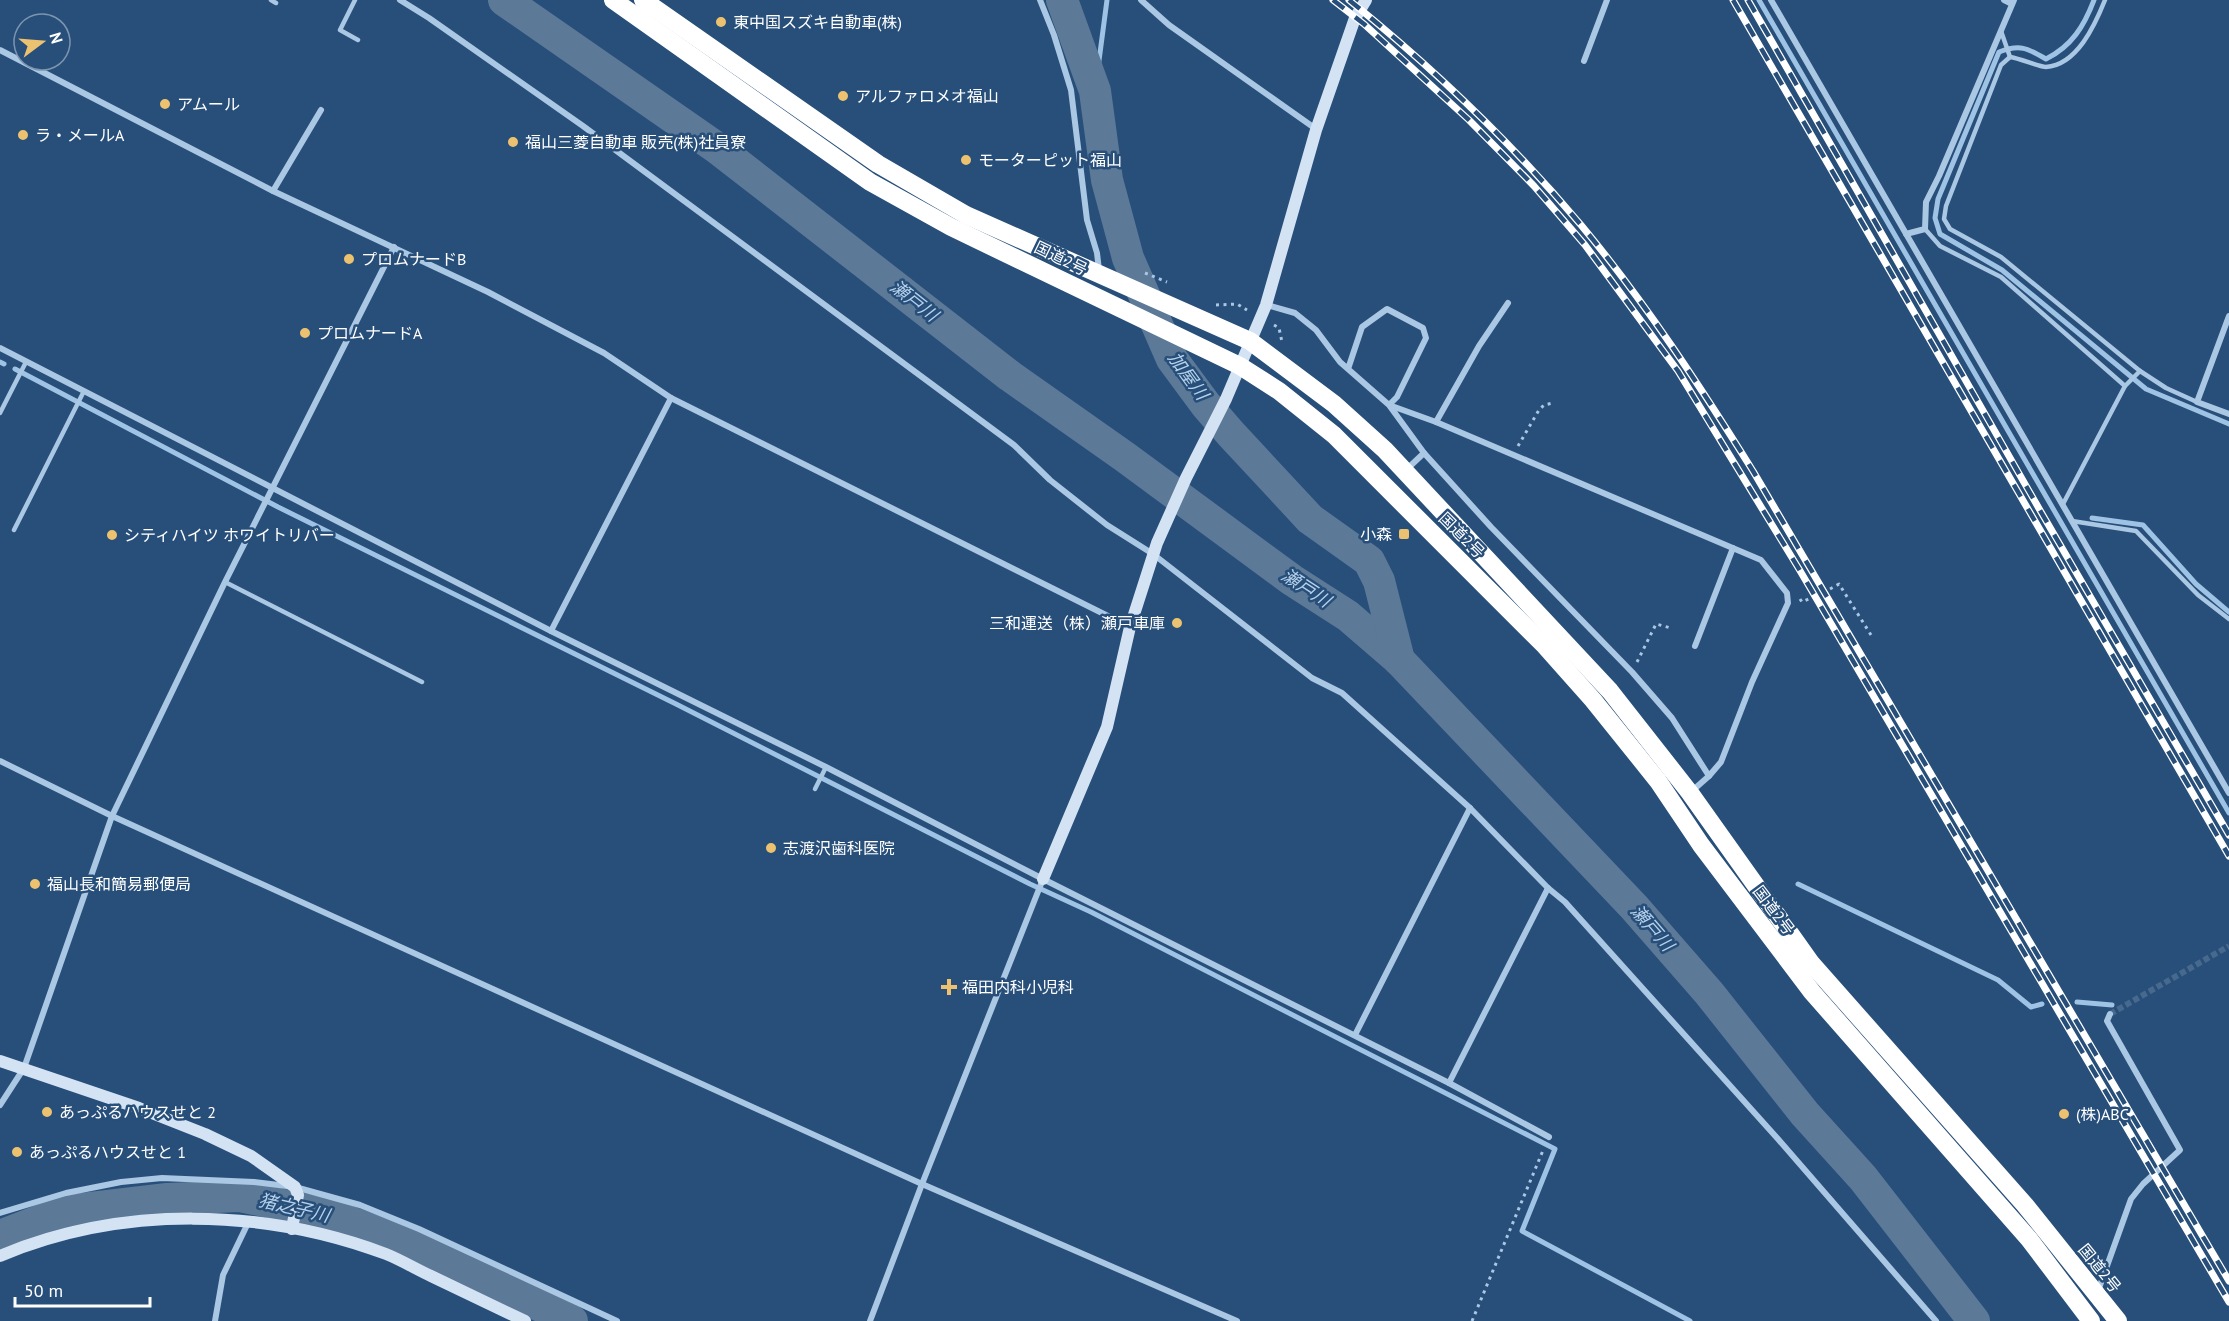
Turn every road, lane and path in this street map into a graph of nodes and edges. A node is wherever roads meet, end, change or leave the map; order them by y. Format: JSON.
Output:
{"nodes":[{"id":1,"x":356,"y":0,"type":"edge"},
{"id":2,"x":400,"y":0,"type":"edge"},
{"id":3,"x":613,"y":0,"type":"edge"},
{"id":4,"x":643,"y":0,"type":"edge"},
{"id":5,"x":1040,"y":0,"type":"edge"},
{"id":6,"x":1141,"y":0,"type":"edge"},
{"id":7,"x":1366,"y":0,"type":"edge"},
{"id":8,"x":1607,"y":0,"type":"edge"},
{"id":9,"x":1771,"y":0,"type":"edge"},
{"id":10,"x":2004,"y":0,"type":"edge"},
{"id":11,"x":2105,"y":0,"type":"edge"},
{"id":12,"x":2013,"y":2,"type":"edge"},
{"id":13,"x":2001,"y":30,"type":"junction"},
{"id":14,"x":358,"y":39,"type":"dead end"},
{"id":15,"x":0,"y":50,"type":"edge"},
{"id":16,"x":2010,"y":56,"type":"junction"},
{"id":17,"x":1584,"y":61,"type":"dead end"},
{"id":18,"x":321,"y":110,"type":"dead end"},
{"id":19,"x":1316,"y":130,"type":"junction"},
{"id":20,"x":273,"y":191,"type":"junction"},
{"id":21,"x":1925,"y":229,"type":"junction"},
{"id":22,"x":1906,"y":234,"type":"junction"},
{"id":23,"x":394,"y":247,"type":"junction"},
{"id":24,"x":1099,"y":274,"type":"junction"},
{"id":25,"x":1508,"y":303,"type":"dead end"},
{"id":26,"x":1266,"y":305,"type":"junction"},
{"id":27,"x":2229,"y":316,"type":"edge"},
{"id":28,"x":1250,"y":341,"type":"junction"},
{"id":29,"x":0,"y":348,"type":"edge"},
{"id":30,"x":26,"y":362,"type":"junction"},
{"id":31,"x":1240,"y":366,"type":"junction"},
{"id":32,"x":1348,"y":369,"type":"junction"},
{"id":33,"x":2139,"y":372,"type":"junction"},
{"id":34,"x":2126,"y":385,"type":"junction"},
{"id":35,"x":83,"y":394,"type":"junction"},
{"id":36,"x":671,"y":398,"type":"junction"},
{"id":37,"x":1553,"y":402,"type":"dead end"},
{"id":38,"x":2197,"y":402,"type":"junction"},
{"id":39,"x":1389,"y":405,"type":"junction"},
{"id":40,"x":0,"y":413,"type":"edge"},
{"id":41,"x":2229,"y":414,"type":"edge"},
{"id":42,"x":1436,"y":422,"type":"junction"},
{"id":43,"x":1424,"y":453,"type":"junction"},
{"id":44,"x":1512,"y":455,"type":"junction"},
{"id":45,"x":1405,"y":471,"type":"junction"},
{"id":46,"x":271,"y":493,"type":"junction"},
{"id":47,"x":2063,"y":504,"type":"junction"},
{"id":48,"x":2072,"y":521,"type":"junction"},
{"id":49,"x":14,"y":530,"type":"dead end"},
{"id":50,"x":1155,"y":548,"type":"junction"},
{"id":51,"x":1733,"y":548,"type":"junction"},
{"id":52,"x":225,"y":582,"type":"junction"},
{"id":53,"x":1830,"y":589,"type":"dead end"},
{"id":54,"x":2229,"y":619,"type":"edge"},
{"id":55,"x":1130,"y":627,"type":"junction"},
{"id":56,"x":1671,"y":628,"type":"dead end"},
{"id":57,"x":550,"y":632,"type":"junction"},
{"id":58,"x":1873,"y":633,"type":"dead end"},
{"id":59,"x":1695,"y":646,"type":"dead end"},
{"id":60,"x":1632,"y":672,"type":"junction"},
{"id":61,"x":422,"y":682,"type":"dead end"},
{"id":62,"x":0,"y":761,"type":"edge"},
{"id":63,"x":824,"y":770,"type":"junction"},
{"id":64,"x":1709,"y":776,"type":"junction"},
{"id":65,"x":2227,"y":785,"type":"edge"},
{"id":66,"x":815,"y":789,"type":"dead end"},
{"id":67,"x":1690,"y":793,"type":"junction"},
{"id":68,"x":2229,"y":793,"type":"edge"},
{"id":69,"x":1470,"y":808,"type":"junction"},
{"id":70,"x":112,"y":816,"type":"junction"},
{"id":71,"x":1042,"y":882,"type":"junction"},
{"id":72,"x":1548,"y":888,"type":"junction"},
{"id":73,"x":2110,"y":1014,"type":"dead end"},
{"id":74,"x":1355,"y":1035,"type":"junction"},
{"id":75,"x":0,"y":1061,"type":"edge"},
{"id":76,"x":24,"y":1068,"type":"junction"},
{"id":77,"x":1449,"y":1083,"type":"junction"},
{"id":78,"x":0,"y":1106,"type":"edge"},
{"id":79,"x":1549,"y":1137,"type":"dead end"},
{"id":80,"x":1544,"y":1148,"type":"dead end"},
{"id":81,"x":922,"y":1184,"type":"junction"},
{"id":82,"x":296,"y":1191,"type":"junction"},
{"id":83,"x":0,"y":1213,"type":"edge"},
{"id":84,"x":249,"y":1221,"type":"junction"},
{"id":85,"x":293,"y":1225,"type":"junction"},
{"id":86,"x":0,"y":1256,"type":"edge"},
{"id":87,"x":2097,"y":1295,"type":"junction"},
{"id":88,"x":215,"y":1321,"type":"edge"},
{"id":89,"x":525,"y":1321,"type":"edge"},
{"id":90,"x":617,"y":1321,"type":"edge"},
{"id":91,"x":870,"y":1321,"type":"edge"},
{"id":92,"x":1237,"y":1321,"type":"edge"},
{"id":93,"x":1472,"y":1321,"type":"edge"},
{"id":94,"x":1936,"y":1321,"type":"edge"},
{"id":95,"x":2091,"y":1321,"type":"edge"},
{"id":96,"x":2118,"y":1321,"type":"edge"}],
"edges":[{"from":1,"to":14,"type":"lane"},
{"from":2,"to":50,"type":"street"},
{"from":3,"to":31,"type":"highway","name":"国道2号"},
{"from":4,"to":24,"type":"highway","name":"国道2号"},
{"from":5,"to":24,"type":"street"},
{"from":6,"to":19,"type":"street"},
{"from":7,"to":19,"type":"street"},
{"from":8,"to":17,"type":"street"},
{"from":9,"to":22,"type":"street"},
{"from":10,"to":12,"type":"street"},
{"from":11,"to":16,"type":"lane"},
{"from":12,"to":13,"type":"street"},
{"from":13,"to":16,"type":"lane"},
{"from":13,"to":21,"type":"street"},
{"from":15,"to":20,"type":"street"},
{"from":16,"to":33,"type":"lane"},
{"from":18,"to":20,"type":"street"},
{"from":19,"to":26,"type":"street"},
{"from":20,"to":23,"type":"street"},
{"from":21,"to":22,"type":"street"},
{"from":21,"to":34,"type":"lane"},
{"from":22,"to":47,"type":"street"},
{"from":23,"to":36,"type":"street"},
{"from":23,"to":46,"type":"street"},
{"from":24,"to":28,"type":"highway","name":"国道2号"},
{"from":25,"to":42,"type":"street"},
{"from":26,"to":28,"type":"street"},
{"from":26,"to":32,"type":"street"},
{"from":27,"to":38,"type":"street"},
{"from":28,"to":31,"type":"street"},
{"from":28,"to":45,"type":"highway","name":"国道2号"},
{"from":29,"to":30,"type":"street"},
{"from":30,"to":35,"type":"street"},
{"from":30,"to":40,"type":"lane"},
{"from":31,"to":50,"type":"street"},
{"from":31,"to":95,"type":"highway","name":"国道2号"},
{"from":32,"to":39,"type":"street"},
{"from":32,"to":39,"type":"street"},
{"from":33,"to":34,"type":"lane"},
{"from":33,"to":38,"type":"lane"},
{"from":34,"to":47,"type":"lane"},
{"from":35,"to":46,"type":"street"},
{"from":35,"to":49,"type":"lane"},
{"from":36,"to":55,"type":"street"},
{"from":36,"to":57,"type":"street"},
{"from":37,"to":44,"type":"path"},
{"from":38,"to":41,"type":"street"},
{"from":39,"to":42,"type":"street"},
{"from":39,"to":43,"type":"street"},
{"from":42,"to":44,"type":"street"},
{"from":43,"to":45,"type":"street"},
{"from":43,"to":60,"type":"street"},
{"from":44,"to":51,"type":"street"},
{"from":45,"to":67,"type":"highway","name":"国道2号"},
{"from":46,"to":52,"type":"street"},
{"from":46,"to":57,"type":"street"},
{"from":47,"to":48,"type":"street"},
{"from":48,"to":54,"type":"lane"},
{"from":48,"to":65,"type":"street"},
{"from":50,"to":55,"type":"street"},
{"from":50,"to":69,"type":"street"},
{"from":51,"to":59,"type":"street"},
{"from":51,"to":64,"type":"street"},
{"from":52,"to":61,"type":"lane"},
{"from":52,"to":70,"type":"street"},
{"from":53,"to":58,"type":"path"},
{"from":55,"to":71,"type":"street"},
{"from":56,"to":60,"type":"path"},
{"from":57,"to":63,"type":"street"},
{"from":60,"to":64,"type":"street"},
{"from":62,"to":70,"type":"street"},
{"from":63,"to":66,"type":"lane"},
{"from":63,"to":71,"type":"street"},
{"from":64,"to":67,"type":"street"},
{"from":65,"to":68,"type":"street"},
{"from":67,"to":87,"type":"highway","name":"国道2号"},
{"from":69,"to":72,"type":"street"},
{"from":69,"to":74,"type":"street"},
{"from":70,"to":76,"type":"street"},
{"from":70,"to":81,"type":"street"},
{"from":71,"to":74,"type":"street"},
{"from":71,"to":81,"type":"street"},
{"from":72,"to":77,"type":"street"},
{"from":72,"to":94,"type":"street"},
{"from":73,"to":87,"type":"street"},
{"from":74,"to":77,"type":"street"},
{"from":75,"to":76,"type":"street"},
{"from":76,"to":78,"type":"street"},
{"from":76,"to":82,"type":"street"},
{"from":77,"to":79,"type":"street"},
{"from":80,"to":93,"type":"path"},
{"from":81,"to":91,"type":"street"},
{"from":81,"to":92,"type":"street"},
{"from":82,"to":83,"type":"street"},
{"from":82,"to":85,"type":"street"},
{"from":82,"to":90,"type":"street"},
{"from":84,"to":85,"type":"street"},
{"from":84,"to":86,"type":"street"},
{"from":84,"to":88,"type":"street"},
{"from":85,"to":89,"type":"street"},
{"from":87,"to":96,"type":"highway","name":"国道2号"}]}
